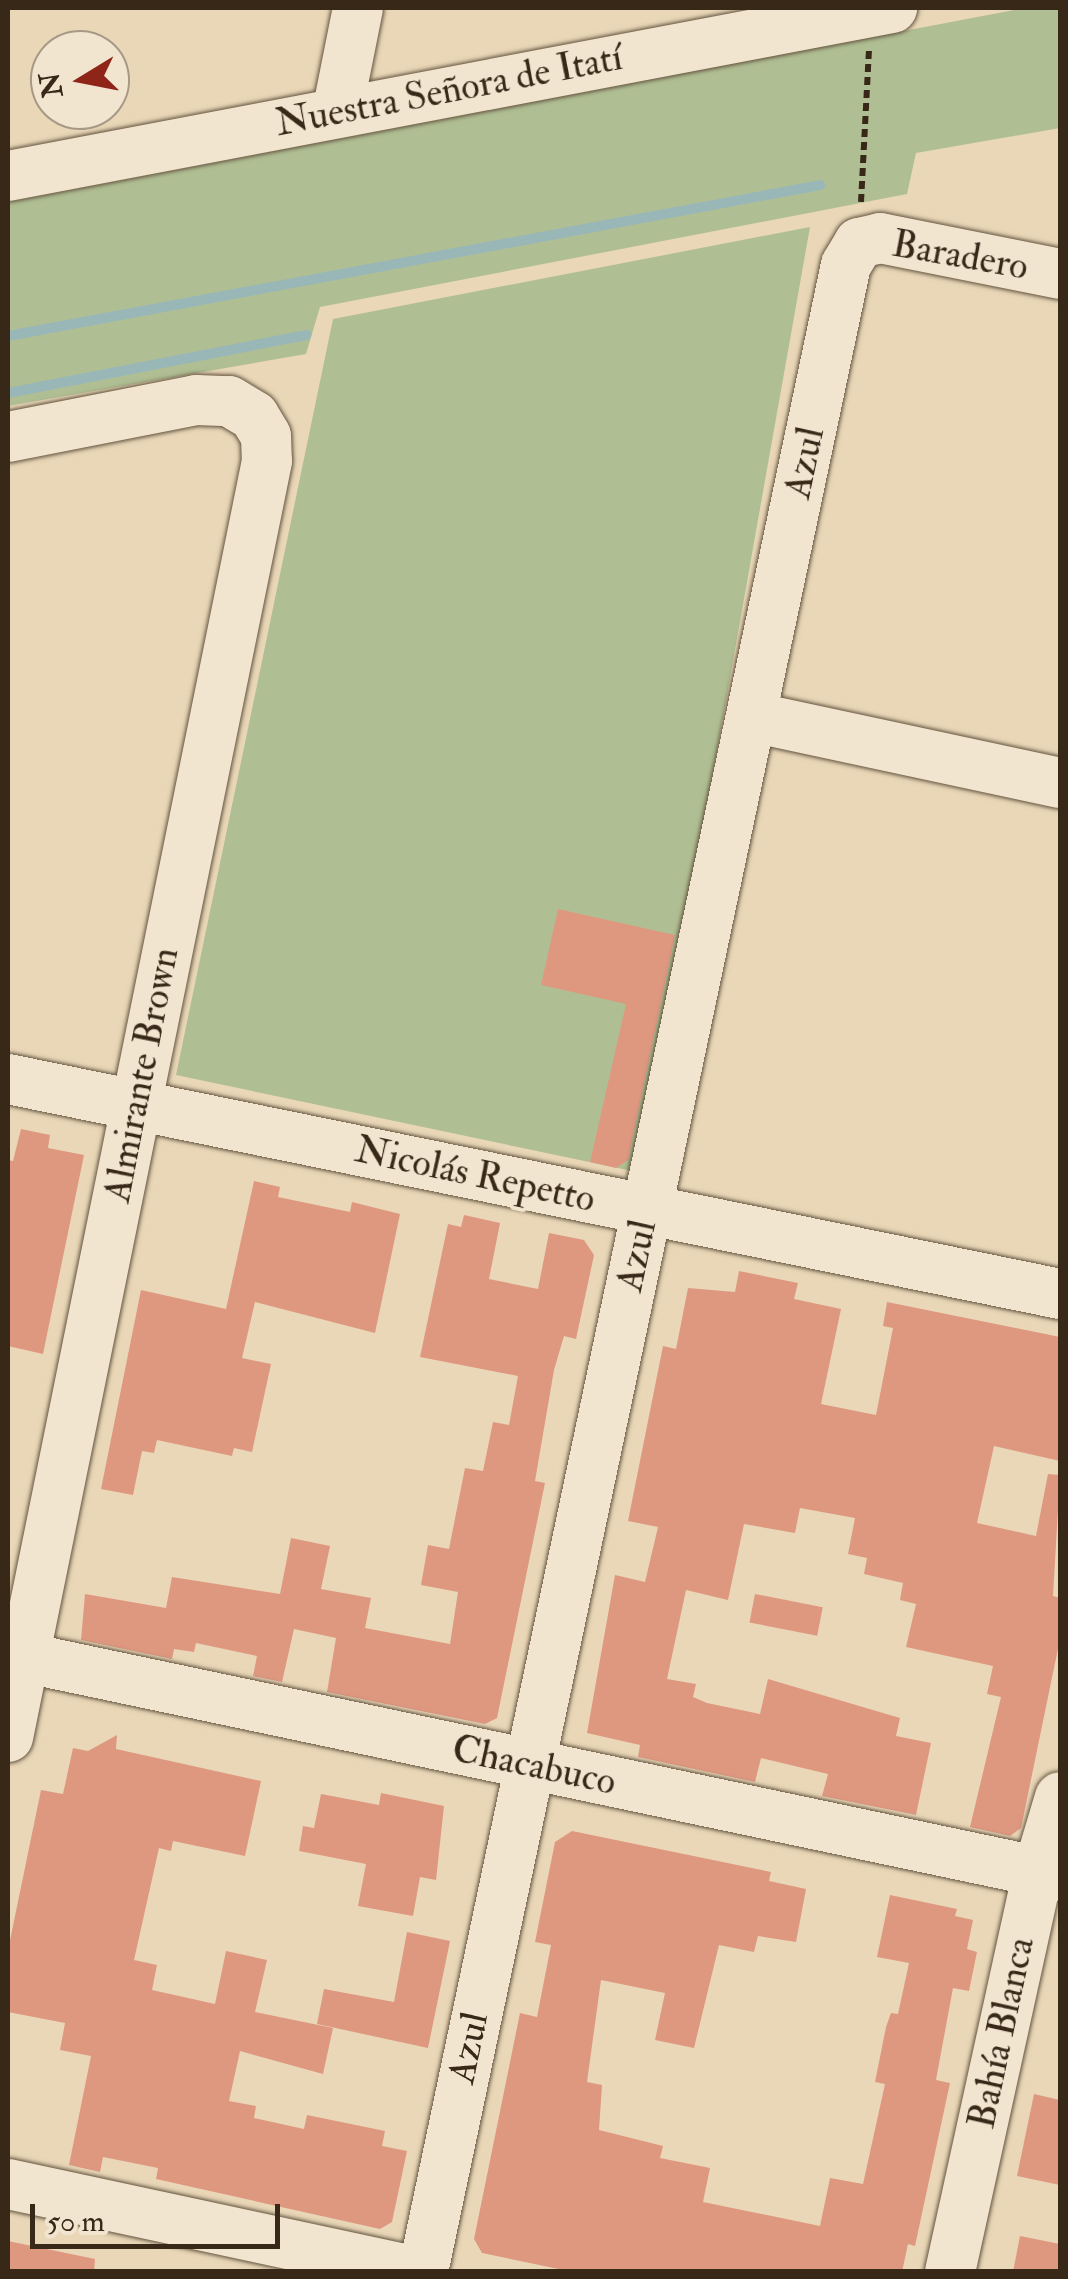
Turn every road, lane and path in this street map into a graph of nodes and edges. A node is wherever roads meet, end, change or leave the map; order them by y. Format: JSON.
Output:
{"nodes":[{"id":1,"x":358,"y":8,"type":"edge"},
{"id":2,"x":883,"y":9,"type":"edge"},
{"id":3,"x":337,"y":112,"type":"junction"},
{"id":4,"x":8,"y":176,"type":"edge"},
{"id":5,"x":859,"y":243,"type":"junction"},
{"id":6,"x":1060,"y":274,"type":"edge"},
{"id":7,"x":8,"y":437,"type":"edge"},
{"id":8,"x":752,"y":717,"type":"junction"},
{"id":9,"x":1060,"y":782,"type":"edge"},
{"id":10,"x":8,"y":1079,"type":"edge"},
{"id":11,"x":136,"y":1106,"type":"junction"},
{"id":12,"x":647,"y":1210,"type":"junction"},
{"id":13,"x":1060,"y":1294,"type":"edge"},
{"id":14,"x":16,"y":1656,"type":"edge"},
{"id":15,"x":8,"y":1737,"type":"edge"},
{"id":16,"x":527,"y":1765,"type":"junction"},
{"id":17,"x":1060,"y":1796,"type":"edge"},
{"id":18,"x":1049,"y":1874,"type":"edge"},
{"id":19,"x":8,"y":2184,"type":"edge"},
{"id":20,"x":420,"y":2272,"type":"edge"},
{"id":21,"x":950,"y":2272,"type":"edge"}],
"edges":[{"from":1,"to":3,"type":"street"},
{"from":2,"to":3,"type":"street","name":"Nuestra Señora de Itatí"},
{"from":2,"to":5,"type":"path"},
{"from":3,"to":4,"type":"street","name":"Nuestra Señora de Itatí"},
{"from":5,"to":6,"type":"street","name":"Baradero"},
{"from":5,"to":8,"type":"street","name":"Azul"},
{"from":7,"to":11,"type":"street","name":"Almirante Brown"},
{"from":8,"to":9,"type":"street"},
{"from":8,"to":12,"type":"street","name":"Azul"},
{"from":10,"to":11,"type":"street","name":"Nicolás Repetto"},
{"from":11,"to":12,"type":"street","name":"Nicolás Repetto"},
{"from":11,"to":14,"type":"street","name":"Almirante Brown"},
{"from":12,"to":13,"type":"street","name":"Nicolás Repetto"},
{"from":12,"to":16,"type":"street","name":"Azul"},
{"from":14,"to":15,"type":"street","name":"Almirante Brown"},
{"from":14,"to":16,"type":"street","name":"Chacabuco"},
{"from":16,"to":18,"type":"street","name":"Chacabuco"},
{"from":16,"to":20,"type":"street","name":"Azul"},
{"from":17,"to":18,"type":"street","name":"Bahía Blanca"},
{"from":18,"to":21,"type":"street","name":"Bahía Blanca"},
{"from":19,"to":20,"type":"street"}]}
